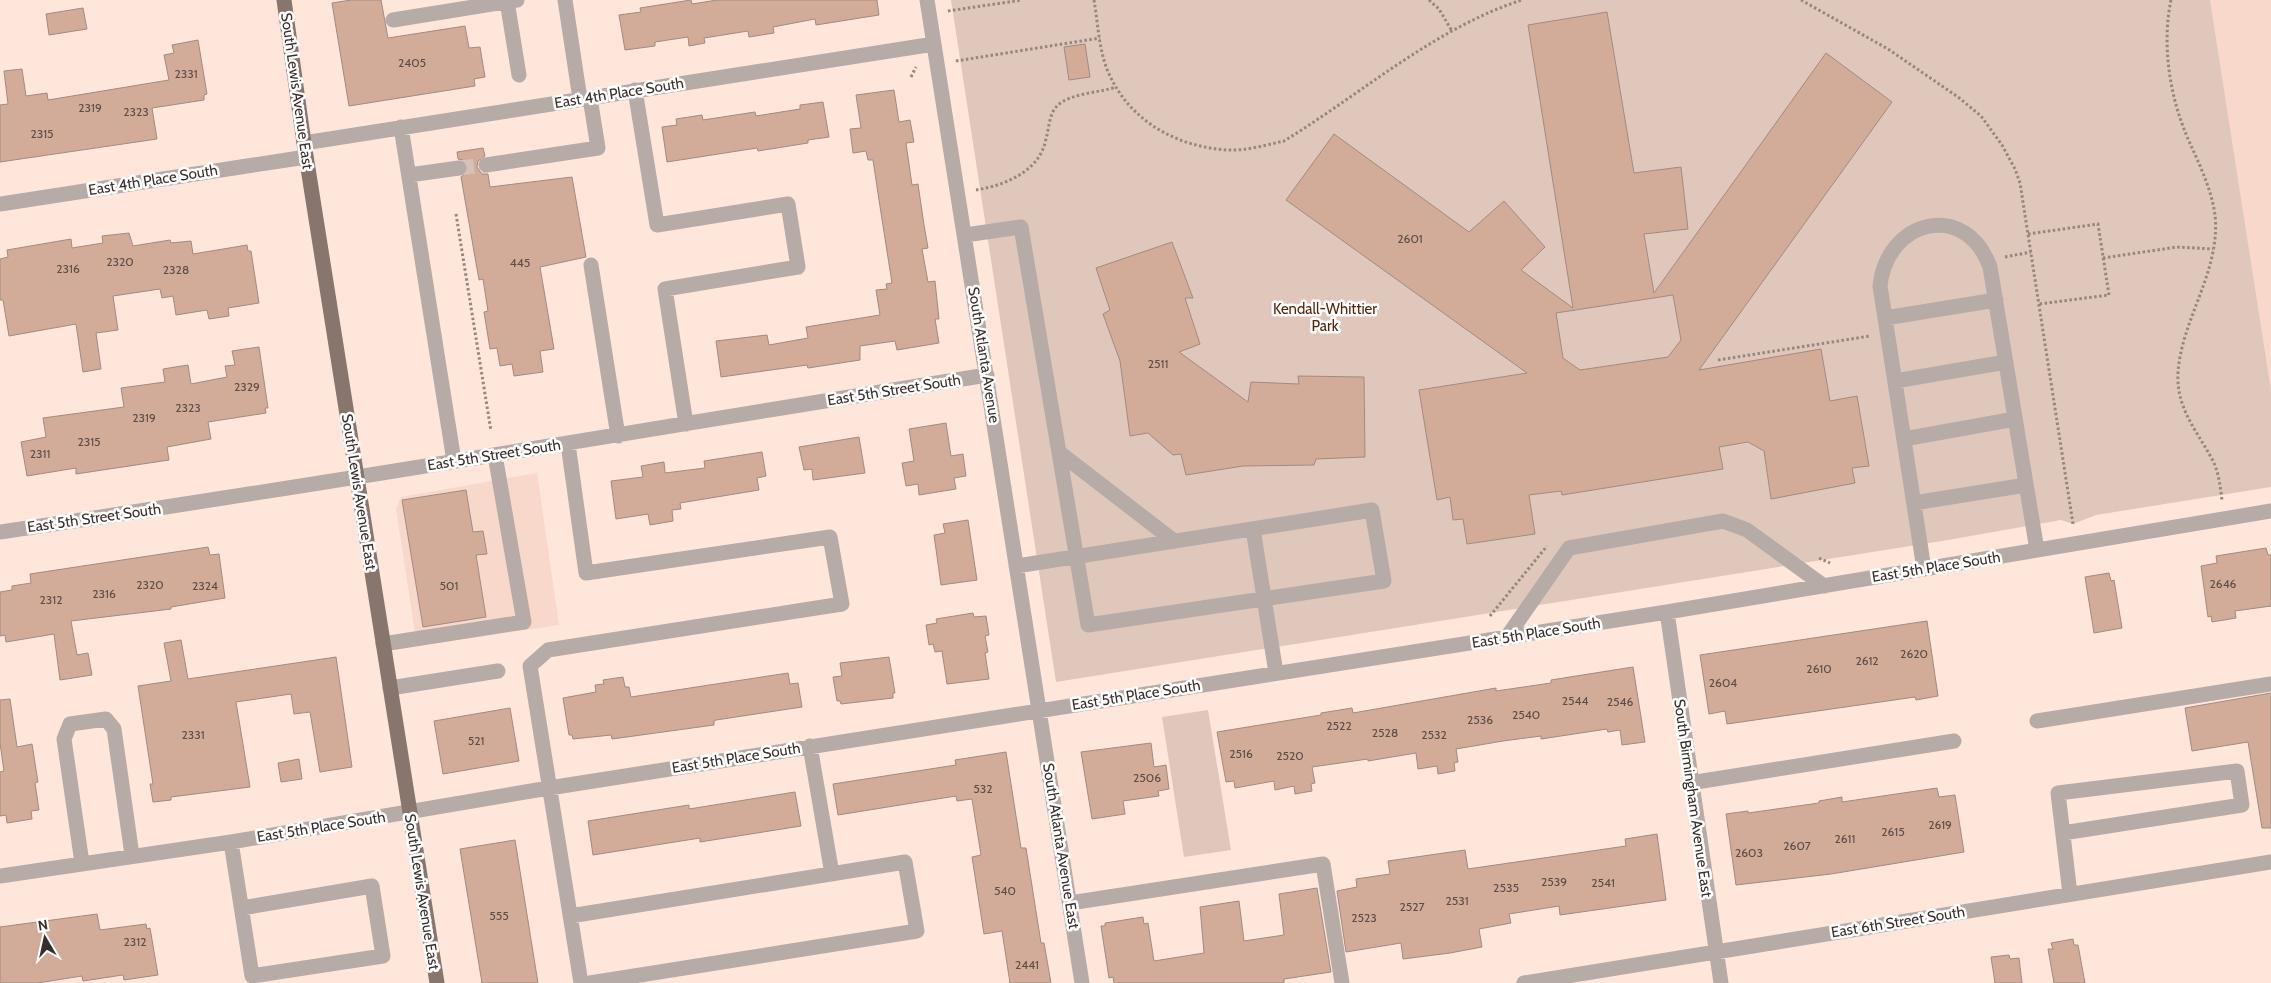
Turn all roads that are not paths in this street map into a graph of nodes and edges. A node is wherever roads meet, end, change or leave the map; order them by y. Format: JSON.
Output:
{"nodes":[{"id":1,"x":284,"y":0,"type":"edge"},
{"id":2,"x":565,"y":0,"type":"edge"},
{"id":3,"x":927,"y":0,"type":"edge"},
{"id":4,"x":512,"y":1,"type":"edge"},
{"id":5,"x":393,"y":20,"type":"dead end"},
{"id":6,"x":934,"y":44,"type":"junction"},
{"id":7,"x":519,"y":76,"type":"dead end"},
{"id":8,"x":635,"y":90,"type":"junction"},
{"id":9,"x":585,"y":98,"type":"junction"},
{"id":10,"x":401,"y":128,"type":"junction"},
{"id":11,"x":305,"y":150,"type":"junction"},
{"id":12,"x":486,"y":165,"type":"tunnel mouth"},
{"id":13,"x":460,"y":168,"type":"tunnel mouth"},
{"id":14,"x":409,"y":175,"type":"junction"},
{"id":15,"x":0,"y":204,"type":"edge"},
{"id":16,"x":965,"y":235,"type":"junction"},
{"id":17,"x":592,"y":265,"type":"dead end"},
{"id":18,"x":1996,"y":300,"type":"junction"},
{"id":19,"x":1885,"y":318,"type":"junction"},
{"id":20,"x":2006,"y":362,"type":"junction"},
{"id":21,"x":988,"y":375,"type":"junction"},
{"id":22,"x":1895,"y":381,"type":"junction"},
{"id":23,"x":2016,"y":419,"type":"junction"},
{"id":24,"x":686,"y":424,"type":"junction"},
{"id":25,"x":618,"y":436,"type":"junction"},
{"id":26,"x":1904,"y":439,"type":"junction"},
{"id":27,"x":568,"y":444,"type":"junction"},
{"id":28,"x":1060,"y":454,"type":"junction"},
{"id":29,"x":495,"y":455,"type":"junction"},
{"id":30,"x":454,"y":461,"type":"junction"},
{"id":31,"x":357,"y":476,"type":"junction"},
{"id":32,"x":2026,"y":485,"type":"junction"},
{"id":33,"x":1914,"y":503,"type":"junction"},
{"id":34,"x":2271,"y":511,"type":"edge"},
{"id":35,"x":1252,"y":529,"type":"junction"},
{"id":36,"x":0,"y":532,"type":"edge"},
{"id":37,"x":1174,"y":541,"type":"junction"},
{"id":38,"x":2036,"y":550,"type":"junction"},
{"id":39,"x":1077,"y":556,"type":"junction"},
{"id":40,"x":1016,"y":566,"type":"junction"},
{"id":41,"x":1924,"y":569,"type":"junction"},
{"id":42,"x":1824,"y":586,"type":"junction"},
{"id":43,"x":1264,"y":598,"type":"junction"},
{"id":44,"x":1667,"y":612,"type":"junction"},
{"id":45,"x":1507,"y":637,"type":"junction"},
{"id":46,"x":383,"y":644,"type":"junction"},
{"id":47,"x":498,"y":671,"type":"dead end"},
{"id":48,"x":1276,"y":673,"type":"junction"},
{"id":49,"x":2271,"y":684,"type":"edge"},
{"id":50,"x":390,"y":688,"type":"junction"},
{"id":51,"x":1039,"y":710,"type":"junction"},
{"id":52,"x":2037,"y":721,"type":"dead end"},
{"id":53,"x":1954,"y":741,"type":"dead end"},
{"id":54,"x":810,"y":746,"type":"junction"},
{"id":55,"x":1690,"y":783,"type":"junction"},
{"id":56,"x":549,"y":788,"type":"junction"},
{"id":57,"x":410,"y":813,"type":"junction"},
{"id":58,"x":2062,"y":833,"type":"junction"},
{"id":59,"x":231,"y":842,"type":"junction"},
{"id":60,"x":132,"y":856,"type":"junction"},
{"id":61,"x":2271,"y":862,"type":"edge"},
{"id":62,"x":82,"y":863,"type":"junction"},
{"id":63,"x":832,"y":874,"type":"junction"},
{"id":64,"x":0,"y":876,"type":"edge"},
{"id":65,"x":2070,"y":894,"type":"junction"},
{"id":66,"x":1070,"y":903,"type":"junction"},
{"id":67,"x":242,"y":908,"type":"junction"},
{"id":68,"x":570,"y":916,"type":"junction"},
{"id":69,"x":1717,"y":952,"type":"junction"},
{"id":70,"x":437,"y":983,"type":"edge"},
{"id":71,"x":581,"y":983,"type":"edge"},
{"id":72,"x":590,"y":983,"type":"edge"},
{"id":73,"x":1082,"y":983,"type":"edge"},
{"id":74,"x":1342,"y":983,"type":"edge"},
{"id":75,"x":1524,"y":983,"type":"edge"},
{"id":76,"x":1721,"y":983,"type":"edge"}],
"edges":[{"from":1,"to":11,"type":"main road","name":"South Lewis Avenue East"},
{"from":2,"to":9,"type":"street"},
{"from":3,"to":6,"type":"street","name":"South Atlanta Avenue"},
{"from":4,"to":5,"type":"street"},
{"from":4,"to":7,"type":"street"},
{"from":6,"to":8,"type":"street","name":"East 4th Place South"},
{"from":6,"to":16,"type":"street","name":"South Atlanta Avenue"},
{"from":8,"to":9,"type":"street","name":"East 4th Place South"},
{"from":8,"to":24,"type":"street"},
{"from":9,"to":10,"type":"street","name":"East 4th Place South"},
{"from":9,"to":12,"type":"street"},
{"from":10,"to":11,"type":"street","name":"East 4th Place South"},
{"from":10,"to":14,"type":"street"},
{"from":11,"to":15,"type":"street","name":"East 4th Place South"},
{"from":11,"to":31,"type":"main road","name":"South Lewis Avenue East"},
{"from":13,"to":14,"type":"street"},
{"from":14,"to":30,"type":"street"},
{"from":16,"to":21,"type":"street","name":"South Atlanta Avenue"},
{"from":16,"to":28,"type":"street"},
{"from":17,"to":25,"type":"street"},
{"from":18,"to":19,"type":"street"},
{"from":18,"to":19,"type":"street"},
{"from":18,"to":20,"type":"street"},
{"from":19,"to":22,"type":"street"},
{"from":20,"to":22,"type":"street"},
{"from":20,"to":23,"type":"street"},
{"from":21,"to":24,"type":"street","name":"East 5th Street South"},
{"from":21,"to":40,"type":"street","name":"South Atlanta Avenue"},
{"from":22,"to":26,"type":"street"},
{"from":23,"to":26,"type":"street"},
{"from":23,"to":32,"type":"street"},
{"from":24,"to":25,"type":"street","name":"East 5th Street South"},
{"from":25,"to":27,"type":"street","name":"East 5th Street South"},
{"from":26,"to":33,"type":"street"},
{"from":27,"to":29,"type":"street","name":"East 5th Street South"},
{"from":27,"to":56,"type":"street"},
{"from":28,"to":37,"type":"street"},
{"from":28,"to":39,"type":"street"},
{"from":29,"to":30,"type":"street","name":"East 5th Street South"},
{"from":29,"to":46,"type":"street"},
{"from":30,"to":31,"type":"street","name":"East 5th Street South"},
{"from":31,"to":36,"type":"street","name":"East 5th Street South"},
{"from":31,"to":46,"type":"main road","name":"South Lewis Avenue East"},
{"from":32,"to":33,"type":"street"},
{"from":32,"to":38,"type":"street"},
{"from":33,"to":41,"type":"street"},
{"from":34,"to":38,"type":"street","name":"East 5th Place South"},
{"from":35,"to":37,"type":"street"},
{"from":35,"to":43,"type":"street"},
{"from":35,"to":43,"type":"street"},
{"from":37,"to":39,"type":"street"},
{"from":38,"to":41,"type":"street","name":"East 5th Place South"},
{"from":39,"to":40,"type":"street"},
{"from":39,"to":43,"type":"street"},
{"from":40,"to":51,"type":"street","name":"South Atlanta Avenue"},
{"from":41,"to":42,"type":"street","name":"East 5th Place South"},
{"from":42,"to":44,"type":"street","name":"East 5th Place South"},
{"from":42,"to":45,"type":"street"},
{"from":43,"to":48,"type":"street"},
{"from":44,"to":45,"type":"street","name":"East 5th Place South"},
{"from":44,"to":55,"type":"street","name":"South Birmingham Avenue East"},
{"from":45,"to":48,"type":"street","name":"East 5th Place South"},
{"from":46,"to":50,"type":"main road","name":"South Lewis Avenue East"},
{"from":47,"to":50,"type":"street"},
{"from":48,"to":51,"type":"street","name":"East 5th Place South"},
{"from":49,"to":52,"type":"street"},
{"from":50,"to":57,"type":"main road","name":"South Lewis Avenue East"},
{"from":51,"to":54,"type":"street","name":"East 5th Place South"},
{"from":51,"to":66,"type":"street","name":"South Atlanta Avenue East"},
{"from":53,"to":55,"type":"street"},
{"from":54,"to":56,"type":"street","name":"East 5th Place South"},
{"from":54,"to":63,"type":"street"},
{"from":55,"to":69,"type":"street","name":"South Birmingham Avenue East"},
{"from":56,"to":57,"type":"street","name":"East 5th Place South"},
{"from":56,"to":68,"type":"street"},
{"from":57,"to":59,"type":"street","name":"East 5th Place South"},
{"from":57,"to":70,"type":"main road","name":"South Lewis Avenue East"},
{"from":58,"to":58,"type":"street"},
{"from":58,"to":65,"type":"street"},
{"from":59,"to":60,"type":"street","name":"East 5th Place South"},
{"from":59,"to":67,"type":"street"},
{"from":60,"to":62,"type":"street","name":"East 5th Place South"},
{"from":60,"to":62,"type":"street"},
{"from":61,"to":65,"type":"street","name":"East 6th Street South"},
{"from":62,"to":64,"type":"street","name":"East 5th Place South"},
{"from":63,"to":68,"type":"street"},
{"from":63,"to":72,"type":"street"},
{"from":65,"to":69,"type":"street","name":"East 6th Street South"},
{"from":66,"to":73,"type":"street","name":"South Atlanta Avenue East"},
{"from":66,"to":74,"type":"street"},
{"from":67,"to":67,"type":"street"},
{"from":68,"to":71,"type":"street"},
{"from":69,"to":75,"type":"street","name":"East 6th Street South"},
{"from":69,"to":76,"type":"street","name":"South Birmingham Avenue East"}]}
